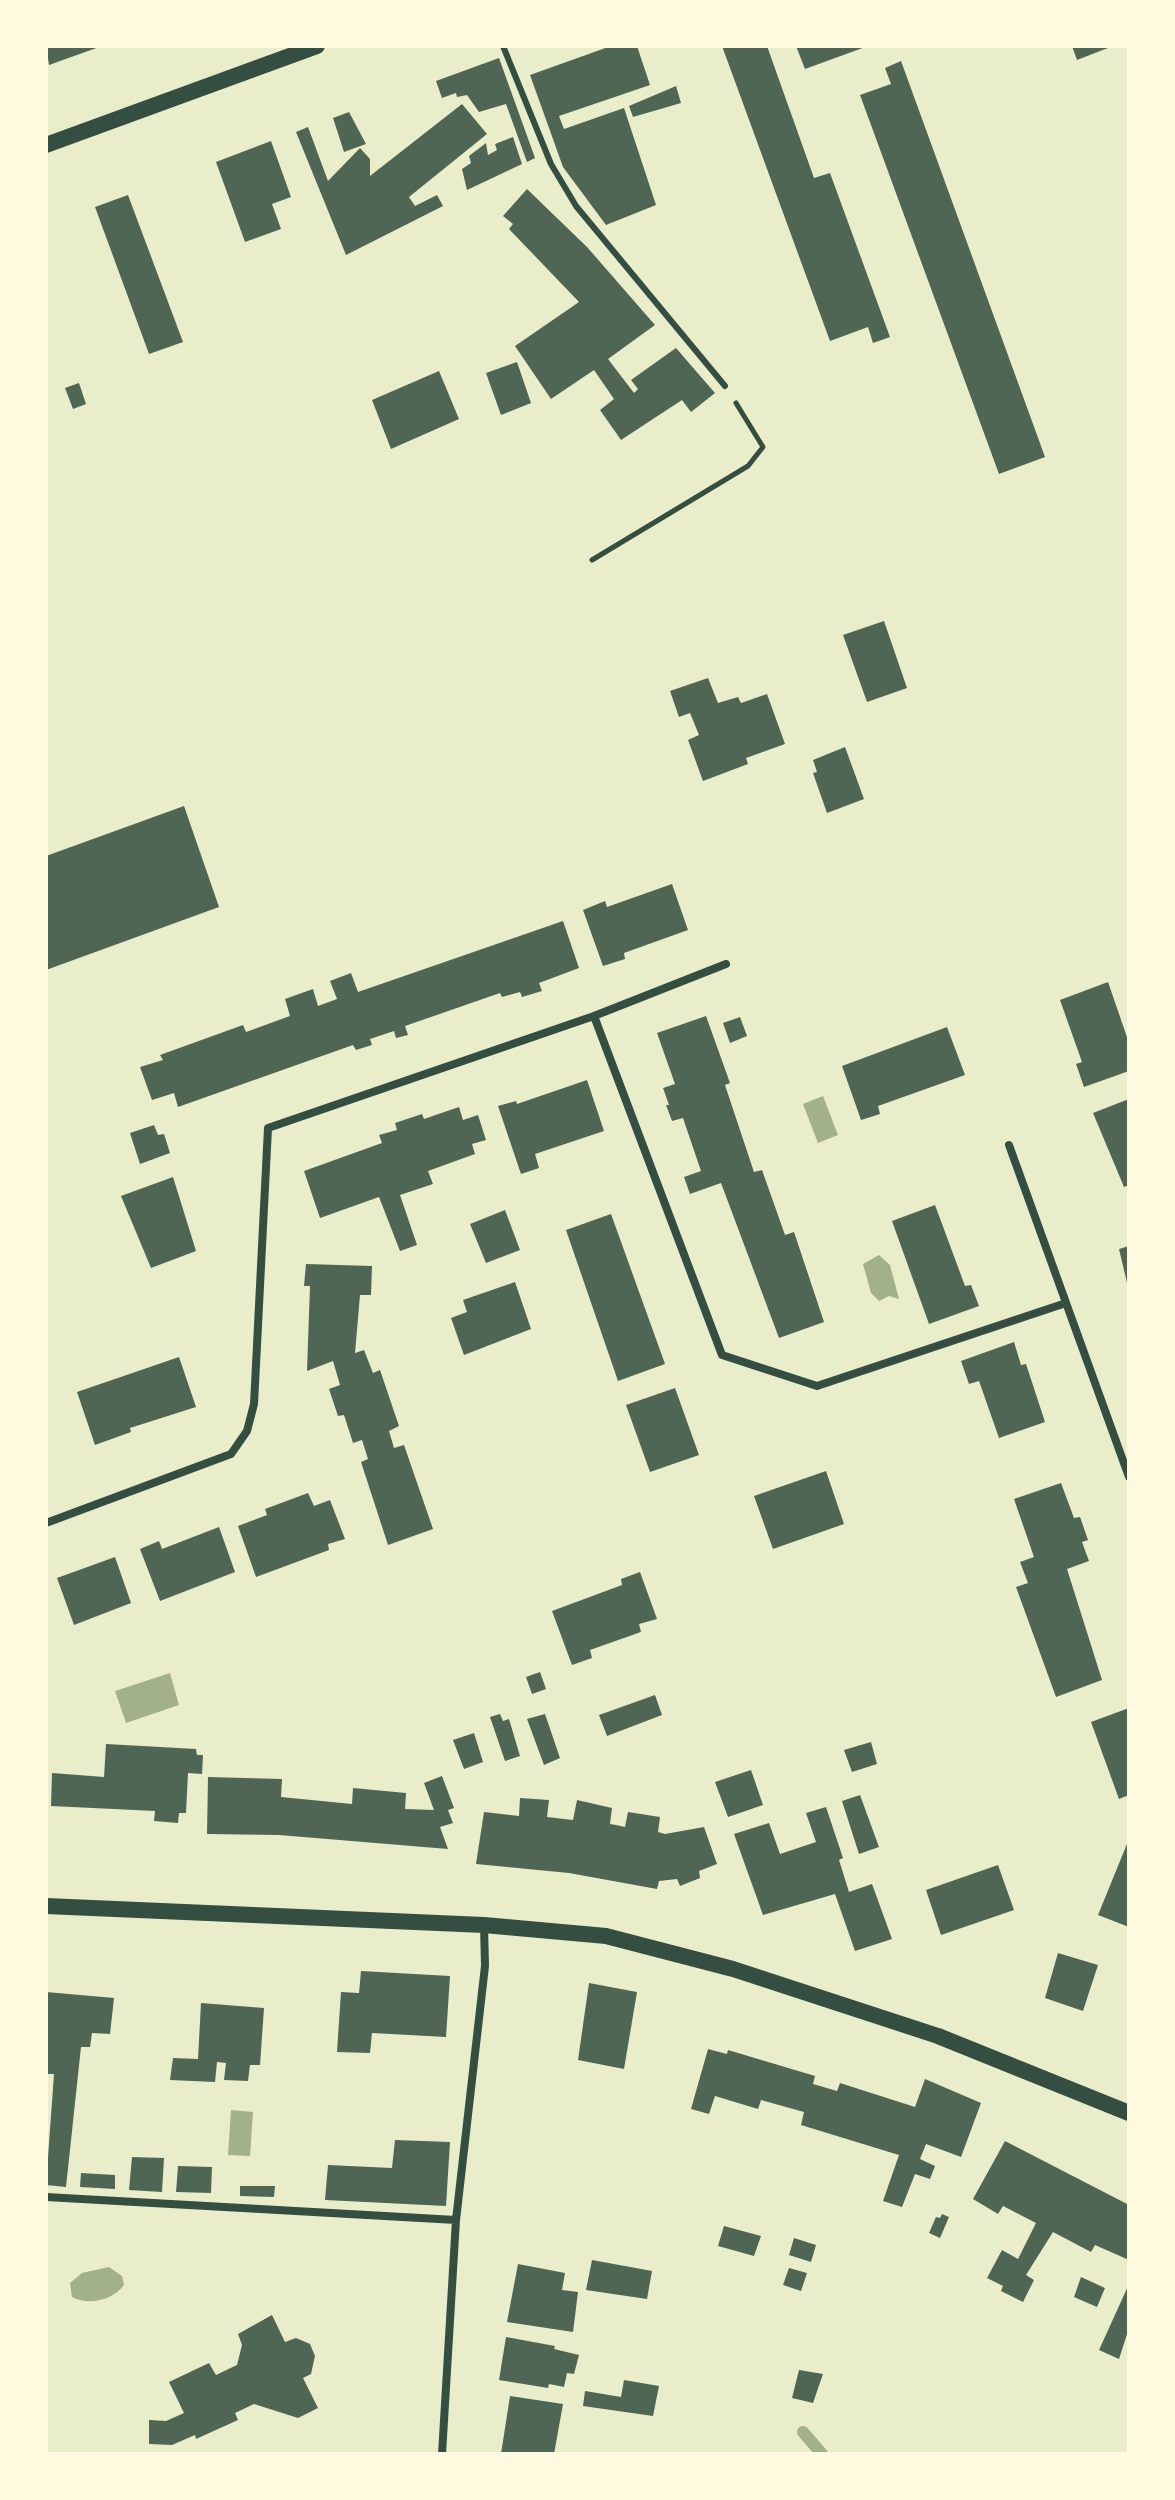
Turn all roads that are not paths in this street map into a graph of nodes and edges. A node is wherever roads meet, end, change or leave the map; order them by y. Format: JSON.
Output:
{"nodes":[{"id":1,"x":317,"y":46,"type":"edge"},
{"id":2,"x":503,"y":46,"type":"edge"},
{"id":3,"x":46,"y":145,"type":"edge"},
{"id":4,"x":725,"y":386,"type":"road end"},
{"id":5,"x":726,"y":964,"type":"dead end"},
{"id":6,"x":594,"y":1016,"type":"junction"},
{"id":7,"x":1009,"y":1145,"type":"dead end"},
{"id":8,"x":1066,"y":1303,"type":"junction"},
{"id":9,"x":1129,"y":1477,"type":"edge"},
{"id":10,"x":46,"y":1523,"type":"edge"},
{"id":11,"x":46,"y":1906,"type":"edge"},
{"id":12,"x":484,"y":1925,"type":"junction"},
{"id":13,"x":1129,"y":2113,"type":"edge"},
{"id":14,"x":46,"y":2197,"type":"edge"},
{"id":15,"x":456,"y":2220,"type":"junction"},
{"id":16,"x":442,"y":2454,"type":"edge"}],
"edges":[{"from":1,"to":3,"type":"main road"},
{"from":2,"to":4,"type":"lane"},
{"from":5,"to":6,"type":"street"},
{"from":6,"to":8,"type":"street"},
{"from":6,"to":10,"type":"street"},
{"from":7,"to":8,"type":"street"},
{"from":8,"to":9,"type":"street"},
{"from":11,"to":12,"type":"main road"},
{"from":12,"to":13,"type":"main road"},
{"from":12,"to":15,"type":"street"},
{"from":14,"to":15,"type":"street"},
{"from":15,"to":16,"type":"street"}]}
